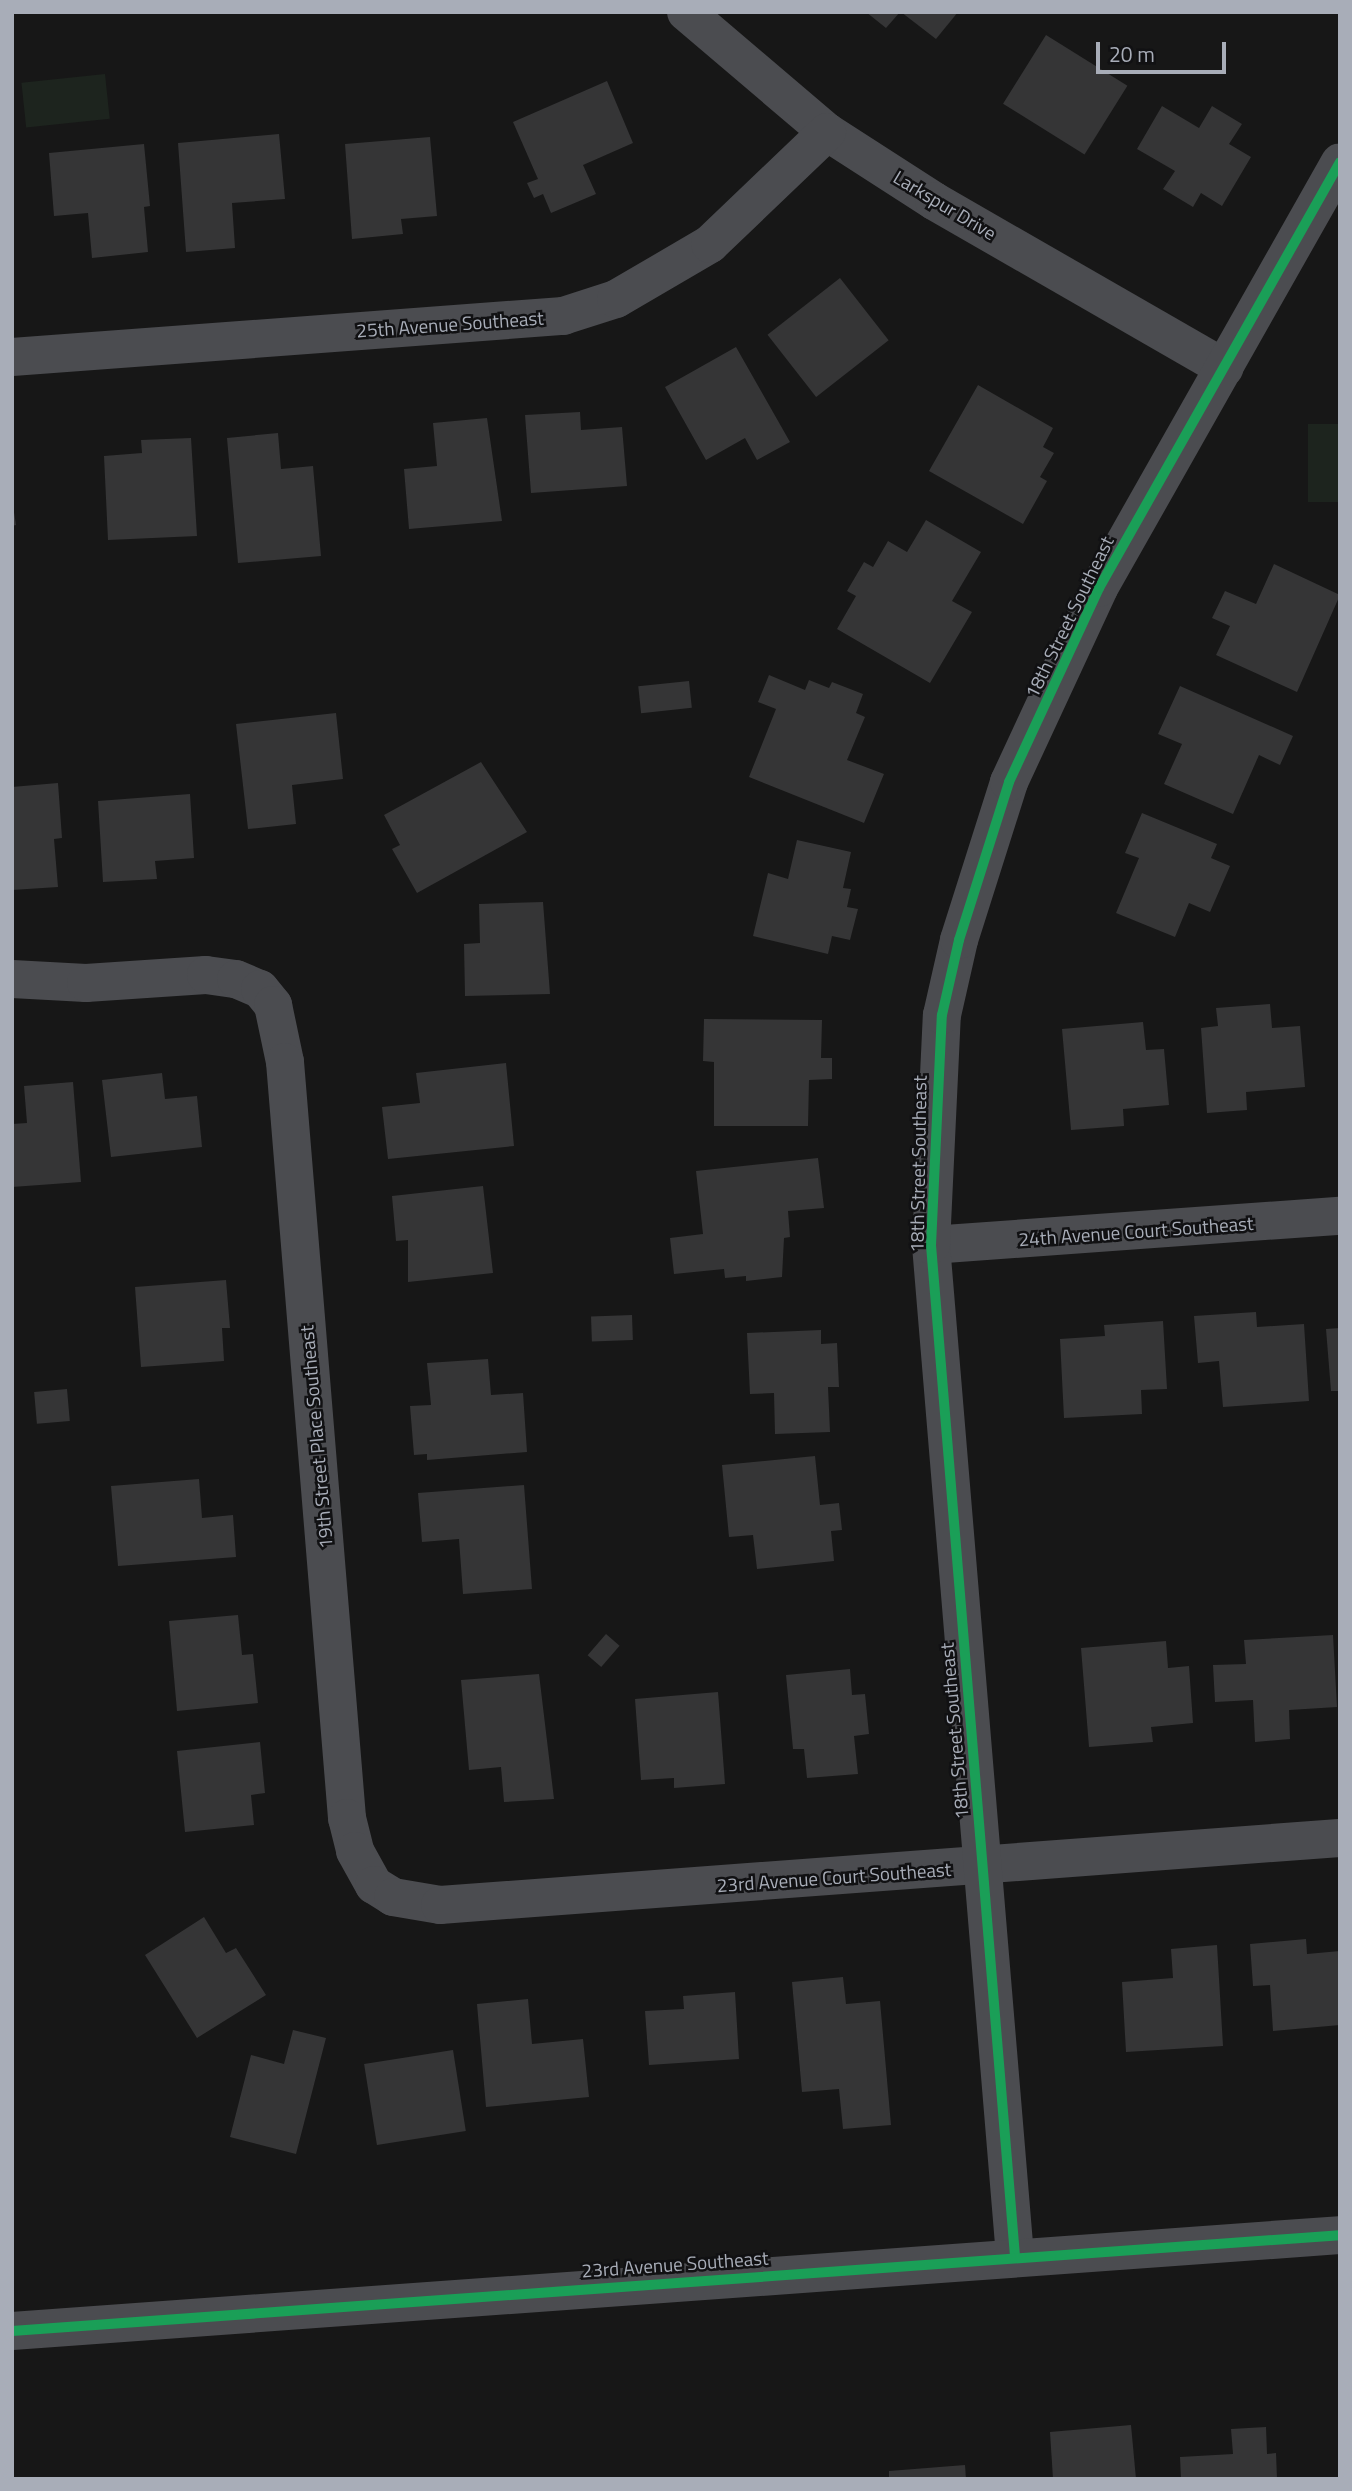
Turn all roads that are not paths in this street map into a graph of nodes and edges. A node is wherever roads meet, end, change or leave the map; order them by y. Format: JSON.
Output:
{"nodes":[{"id":1,"x":686,"y":12,"type":"edge"},
{"id":2,"x":827,"y":132,"type":"junction"},
{"id":3,"x":1340,"y":162,"type":"edge"},
{"id":4,"x":12,"y":357,"type":"edge"},
{"id":5,"x":1224,"y":368,"type":"junction"},
{"id":6,"x":12,"y":979,"type":"edge"},
{"id":7,"x":1340,"y":1216,"type":"edge"},
{"id":8,"x":931,"y":1245,"type":"junction"},
{"id":9,"x":1340,"y":1838,"type":"edge"},
{"id":10,"x":983,"y":1866,"type":"junction"},
{"id":11,"x":374,"y":1885,"type":"joint"},
{"id":12,"x":1340,"y":2235,"type":"edge"},
{"id":13,"x":1015,"y":2256,"type":"junction"},
{"id":14,"x":12,"y":2331,"type":"edge"}],
"edges":[{"from":1,"to":2,"type":"street","name":"Larkspur Drive"},
{"from":2,"to":4,"type":"street","name":"25th Avenue Southeast"},
{"from":2,"to":5,"type":"street","name":"Larkspur Drive"},
{"from":3,"to":5,"type":"street","name":"18th Street Southeast"},
{"from":5,"to":8,"type":"street","name":"18th Street Southeast"},
{"from":6,"to":11,"type":"street","name":"19th Street Place Southeast"},
{"from":7,"to":8,"type":"street","name":"24th Avenue Court Southeast"},
{"from":8,"to":10,"type":"street","name":"18th Street Southeast"},
{"from":9,"to":10,"type":"street","name":"23rd Avenue Court Southeast"},
{"from":10,"to":11,"type":"street","name":"23rd Avenue Court Southeast"},
{"from":10,"to":13,"type":"street","name":"18th Street Southeast"},
{"from":12,"to":13,"type":"street","name":"23rd Avenue Southeast"},
{"from":13,"to":14,"type":"street","name":"23rd Avenue Southeast"}]}
